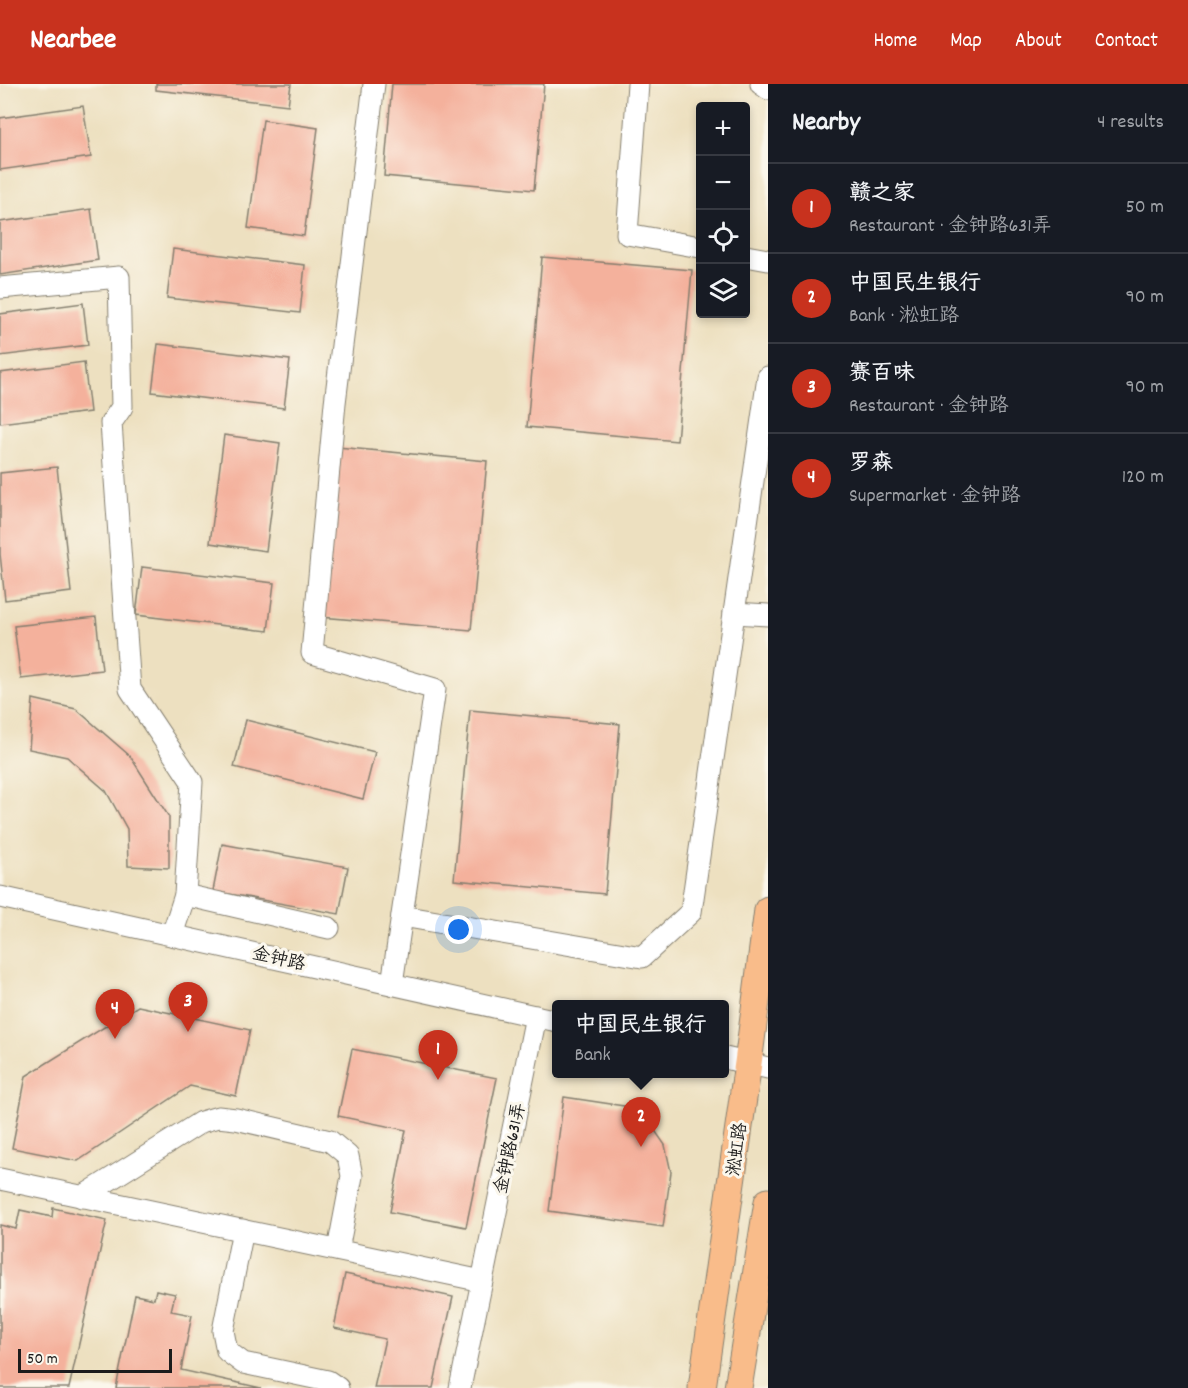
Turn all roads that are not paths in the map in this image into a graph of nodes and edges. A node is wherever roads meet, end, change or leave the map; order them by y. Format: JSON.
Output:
{"nodes":[{"id":1,"x":374,"y":84,"type":"edge"},
{"id":2,"x":638,"y":84,"type":"edge"},
{"id":3,"x":761,"y":84,"type":"edge"},
{"id":4,"x":768,"y":90,"type":"edge"},
{"id":5,"x":696,"y":247,"type":"edge"},
{"id":6,"x":750,"y":257,"type":"edge"},
{"id":7,"x":768,"y":260,"type":"edge"},
{"id":8,"x":0,"y":288,"type":"edge"},
{"id":9,"x":768,"y":377,"type":"edge"},
{"id":10,"x":734,"y":613,"type":"junction"},
{"id":11,"x":768,"y":615,"type":"edge"},
{"id":12,"x":185,"y":895,"type":"junction"},
{"id":13,"x":0,"y":897,"type":"edge"},
{"id":14,"x":768,"y":909,"type":"edge"},
{"id":15,"x":402,"y":916,"type":"junction"},
{"id":16,"x":329,"y":928,"type":"dead end"},
{"id":17,"x":172,"y":935,"type":"junction"},
{"id":18,"x":392,"y":984,"type":"junction"},
{"id":19,"x":536,"y":1016,"type":"junction"},
{"id":20,"x":552,"y":1020,"type":"edge"},
{"id":21,"x":747,"y":1063,"type":"edge"},
{"id":22,"x":0,"y":1179,"type":"edge"},
{"id":23,"x":82,"y":1197,"type":"junction"},
{"id":24,"x":768,"y":1202,"type":"edge"},
{"id":25,"x":243,"y":1230,"type":"junction"},
{"id":26,"x":338,"y":1250,"type":"junction"},
{"id":27,"x":482,"y":1281,"type":"junction"},
{"id":28,"x":338,"y":1388,"type":"edge"},
{"id":29,"x":460,"y":1388,"type":"edge"},
{"id":30,"x":702,"y":1388,"type":"edge"},
{"id":31,"x":738,"y":1388,"type":"edge"}],
"edges":[{"from":1,"to":15,"type":"street"},
{"from":2,"to":5,"type":"street"},
{"from":3,"to":4,"type":"street"},
{"from":6,"to":7,"type":"street"},
{"from":8,"to":12,"type":"street"},
{"from":9,"to":10,"type":"street"},
{"from":10,"to":11,"type":"street"},
{"from":10,"to":15,"type":"street"},
{"from":12,"to":16,"type":"street"},
{"from":12,"to":17,"type":"street"},
{"from":13,"to":17,"type":"street","name":"金钟路"},
{"from":14,"to":21,"type":"main road","name":"淞虹路"},
{"from":15,"to":18,"type":"street"},
{"from":17,"to":18,"type":"street","name":"金钟路"},
{"from":18,"to":19,"type":"street","name":"金钟路"},
{"from":19,"to":20,"type":"street","name":"金钟路"},
{"from":19,"to":27,"type":"street","name":"金钟路631弄"},
{"from":21,"to":30,"type":"main road","name":"淞虹路"},
{"from":22,"to":23,"type":"street"},
{"from":23,"to":25,"type":"street"},
{"from":23,"to":26,"type":"street"},
{"from":24,"to":31,"type":"main road"},
{"from":25,"to":26,"type":"street"},
{"from":25,"to":28,"type":"street"},
{"from":26,"to":27,"type":"street"},
{"from":27,"to":29,"type":"street","name":"金钟路631弄"}]}
